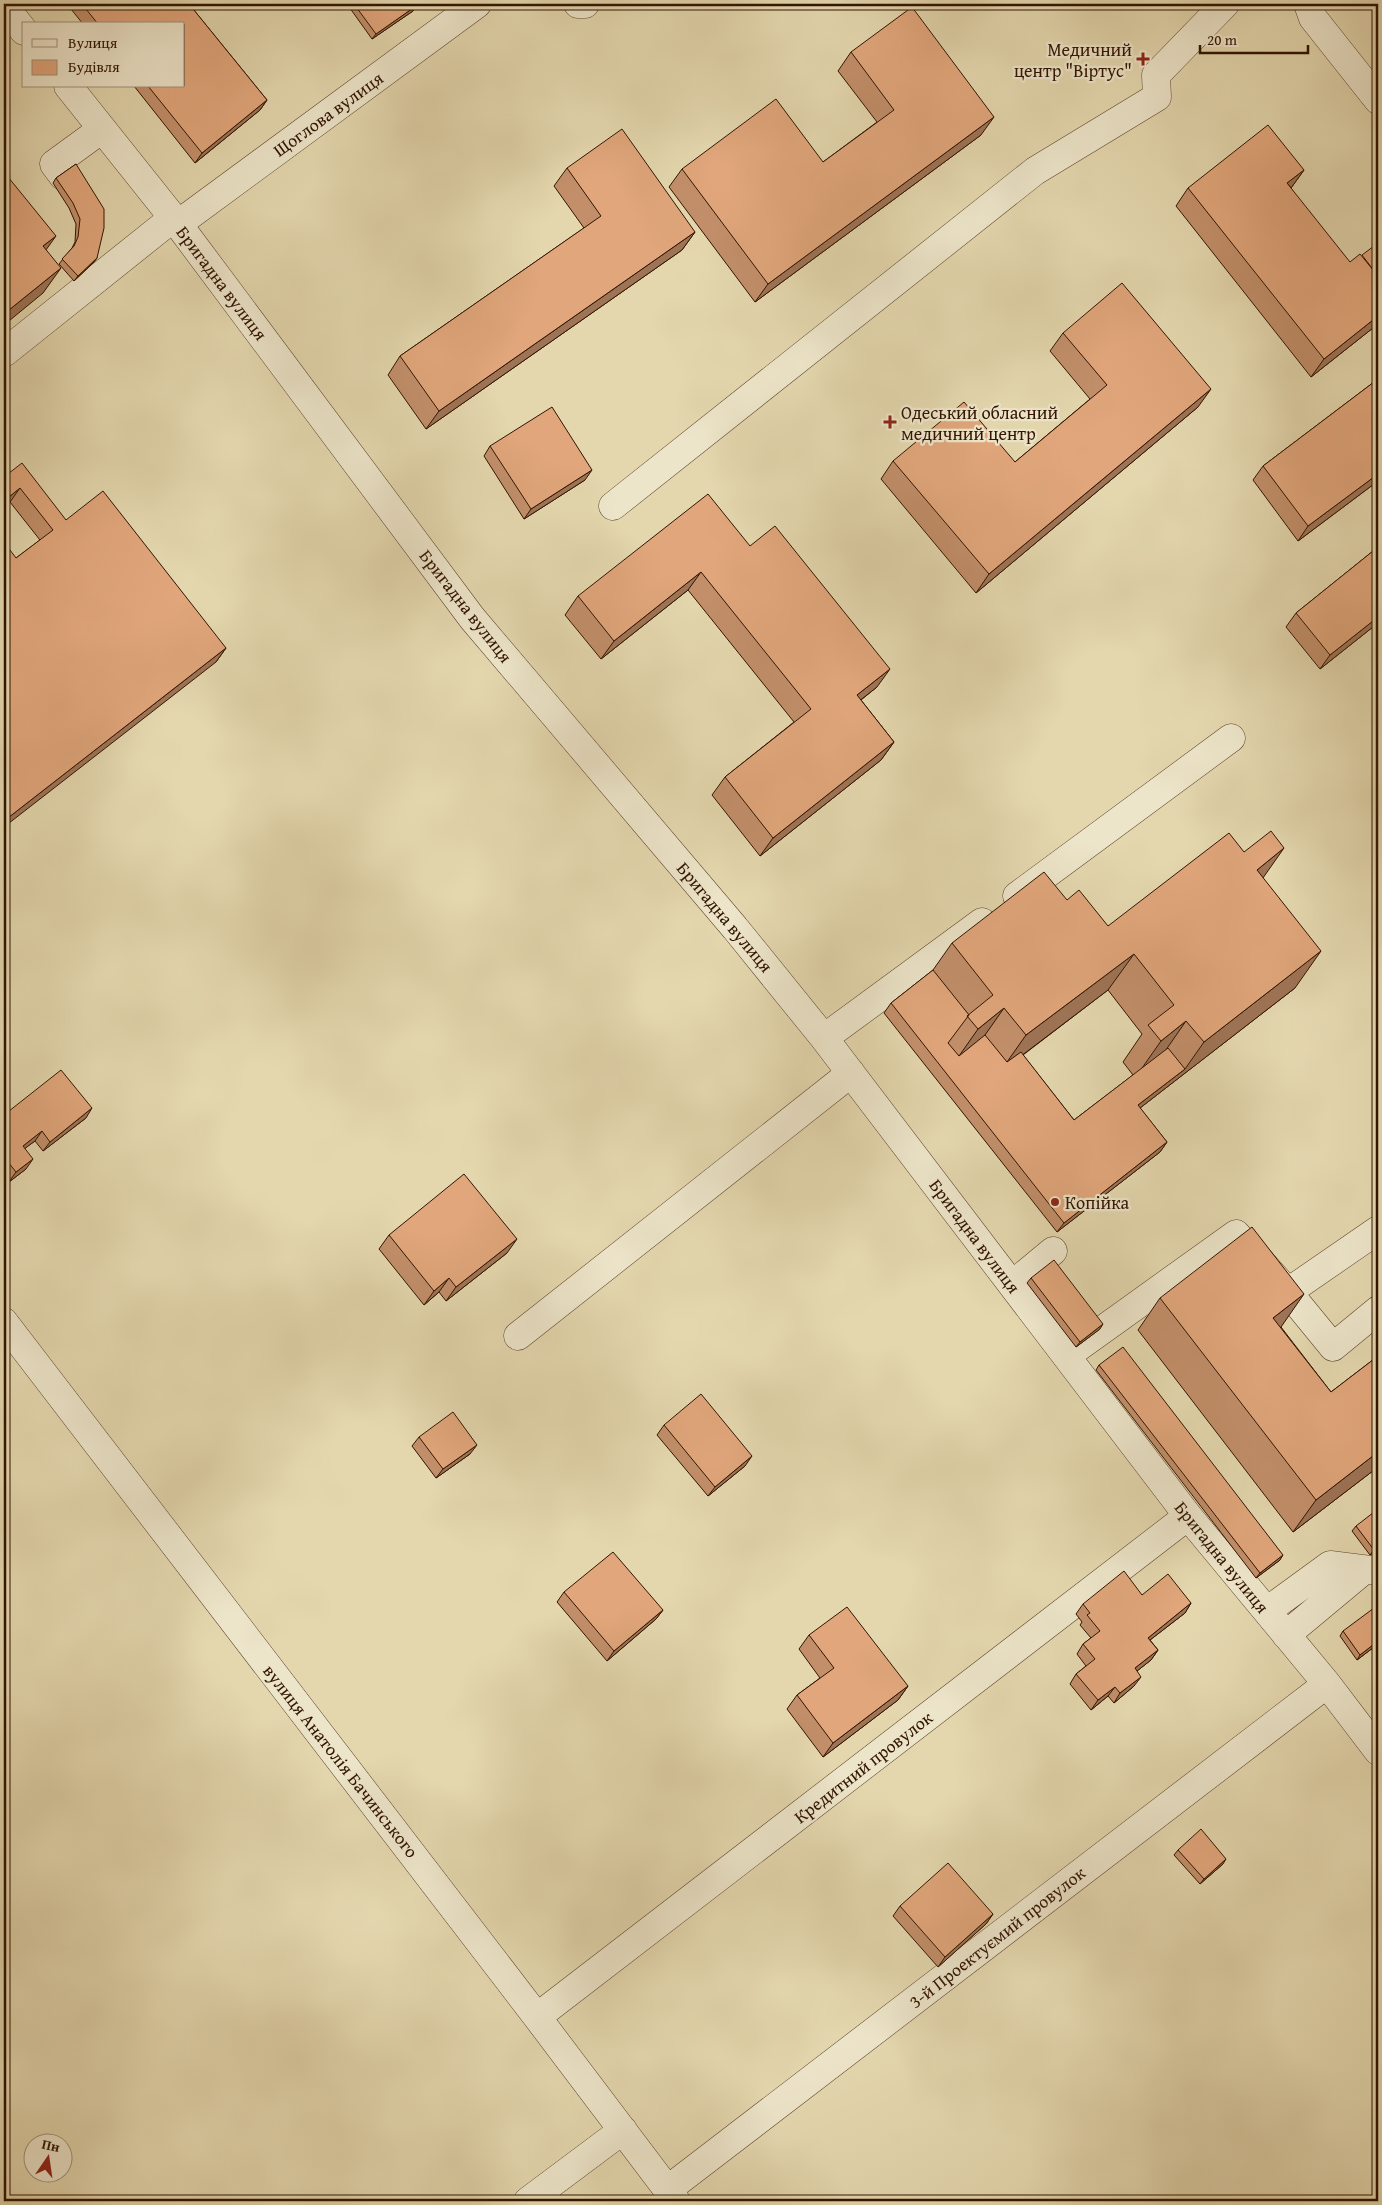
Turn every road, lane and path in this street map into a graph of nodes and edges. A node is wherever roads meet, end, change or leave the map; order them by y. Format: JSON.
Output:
{"nodes":[{"id":1,"x":478,"y":4,"type":"edge"},
{"id":2,"x":578,"y":4,"type":"edge"},
{"id":3,"x":585,"y":4,"type":"edge"},
{"id":4,"x":1225,"y":4,"type":"edge"},
{"id":5,"x":4,"y":6,"type":"edge"},
{"id":6,"x":1310,"y":11,"type":"edge"},
{"id":7,"x":22,"y":28,"type":"edge"},
{"id":8,"x":70,"y":88,"type":"edge"},
{"id":9,"x":1378,"y":100,"type":"edge"},
{"id":10,"x":102,"y":129,"type":"junction"},
{"id":11,"x":63,"y":176,"type":"edge"},
{"id":12,"x":176,"y":221,"type":"junction"},
{"id":13,"x":4,"y":353,"type":"edge"},
{"id":14,"x":612,"y":506,"type":"dead end"},
{"id":15,"x":1231,"y":738,"type":"dead end"},
{"id":16,"x":824,"y":1038,"type":"junction"},
{"id":17,"x":851,"y":1073,"type":"junction"},
{"id":18,"x":1378,"y":1230,"type":"edge"},
{"id":19,"x":1053,"y":1251,"type":"dead end"},
{"id":20,"x":1012,"y":1285,"type":"junction"},
{"id":21,"x":1288,"y":1292,"type":"junction"},
{"id":22,"x":1378,"y":1310,"type":"edge"},
{"id":23,"x":4,"y":1322,"type":"edge"},
{"id":24,"x":518,"y":1336,"type":"dead end"},
{"id":25,"x":1066,"y":1356,"type":"junction"},
{"id":26,"x":1188,"y":1516,"type":"junction"},
{"id":27,"x":1371,"y":1570,"type":"edge"},
{"id":28,"x":1267,"y":1611,"type":"junction"},
{"id":29,"x":1286,"y":1635,"type":"junction"},
{"id":30,"x":1327,"y":1684,"type":"junction"},
{"id":31,"x":1378,"y":1751,"type":"edge"},
{"id":32,"x":538,"y":2017,"type":"junction"},
{"id":33,"x":623,"y":2130,"type":"junction"},
{"id":34,"x":672,"y":2196,"type":"edge"},
{"id":35,"x":528,"y":2201,"type":"edge"}],
"edges":[{"from":1,"to":12,"type":"street","name":"Щоглова вулиця"},
{"from":2,"to":3,"type":"street"},
{"from":4,"to":14,"type":"street"},
{"from":5,"to":7,"type":"street"},
{"from":6,"to":9,"type":"street"},
{"from":8,"to":10,"type":"street","name":"Бригадна вулиця"},
{"from":10,"to":11,"type":"street"},
{"from":10,"to":12,"type":"street","name":"Бригадна вулиця"},
{"from":12,"to":13,"type":"street","name":"Щоглова вулиця"},
{"from":12,"to":16,"type":"street","name":"Бригадна вулиця"},
{"from":15,"to":16,"type":"street"},
{"from":16,"to":17,"type":"street","name":"Бригадна вулиця"},
{"from":17,"to":20,"type":"street","name":"Бригадна вулиця"},
{"from":17,"to":24,"type":"street"},
{"from":18,"to":21,"type":"street"},
{"from":19,"to":20,"type":"street"},
{"from":20,"to":25,"type":"street","name":"Бригадна вулиця"},
{"from":21,"to":22,"type":"street"},
{"from":21,"to":25,"type":"street"},
{"from":23,"to":32,"type":"street","name":"вулиця Анатолія Бачинського"},
{"from":25,"to":26,"type":"street","name":"Бригадна вулиця"},
{"from":26,"to":28,"type":"street","name":"Бригадна вулиця"},
{"from":26,"to":32,"type":"street","name":"Кредитний провулок"},
{"from":27,"to":28,"type":"street"},
{"from":27,"to":29,"type":"street"},
{"from":28,"to":29,"type":"street","name":"Бригадна вулиця"},
{"from":29,"to":30,"type":"street","name":"Бригадна вулиця"},
{"from":30,"to":31,"type":"street","name":"Бригадна вулиця"},
{"from":30,"to":34,"type":"street","name":"3-й Проектуємий провулок"},
{"from":32,"to":33,"type":"street","name":"вулиця Анатолія Бачинського"},
{"from":33,"to":34,"type":"street","name":"вулиця Анатолія Бачинського"},
{"from":33,"to":35,"type":"street"}]}
